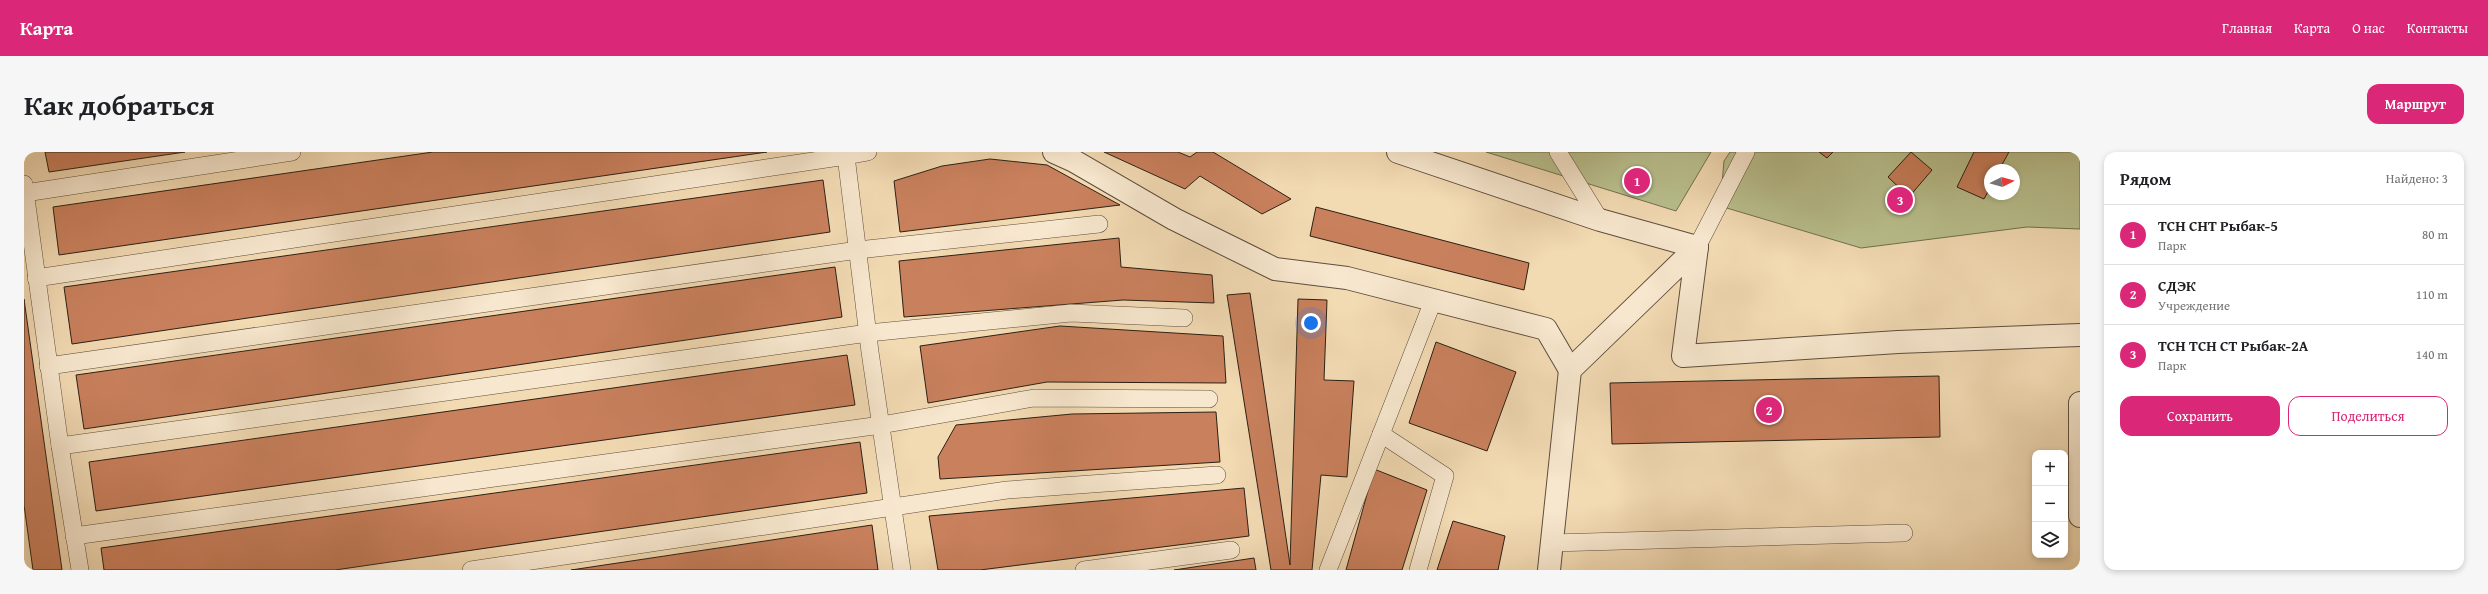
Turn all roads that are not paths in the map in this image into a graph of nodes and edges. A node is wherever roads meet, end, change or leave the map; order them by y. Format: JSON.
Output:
{"nodes":[{"id":1,"x":292,"y":152,"type":"edge"},
{"id":2,"x":868,"y":152,"type":"edge"},
{"id":3,"x":1054,"y":152,"type":"edge"},
{"id":4,"x":1398,"y":152,"type":"edge"},
{"id":5,"x":1558,"y":152,"type":"edge"},
{"id":6,"x":1746,"y":152,"type":"edge"},
{"id":7,"x":846,"y":154,"type":"edge"},
{"id":8,"x":25,"y":188,"type":"edge"},
{"id":9,"x":1600,"y":220,"type":"junction"},
{"id":10,"x":1099,"y":224,"type":"dead end"},
{"id":11,"x":1697,"y":247,"type":"junction"},
{"id":12,"x":858,"y":250,"type":"junction"},
{"id":13,"x":36,"y":278,"type":"junction"},
{"id":14,"x":1434,"y":301,"type":"junction"},
{"id":15,"x":1184,"y":318,"type":"dead end"},
{"id":16,"x":868,"y":333,"type":"junction"},
{"id":17,"x":2080,"y":335,"type":"edge"},
{"id":18,"x":48,"y":366,"type":"junction"},
{"id":19,"x":1570,"y":370,"type":"junction"},
{"id":20,"x":1209,"y":399,"type":"dead end"},
{"id":21,"x":2080,"y":403,"type":"edge"},
{"id":22,"x":881,"y":425,"type":"junction"},
{"id":23,"x":1381,"y":434,"type":"junction"},
{"id":24,"x":60,"y":446,"type":"junction"},
{"id":25,"x":1217,"y":475,"type":"dead end"},
{"id":26,"x":2080,"y":506,"type":"edge"},
{"id":27,"x":893,"y":508,"type":"junction"},
{"id":28,"x":2080,"y":516,"type":"edge"},
{"id":29,"x":1904,"y":533,"type":"dead end"},
{"id":30,"x":74,"y":536,"type":"junction"},
{"id":31,"x":1552,"y":543,"type":"junction"},
{"id":32,"x":1231,"y":550,"type":"dead end"},
{"id":33,"x":80,"y":570,"type":"edge"},
{"id":34,"x":471,"y":570,"type":"edge"},
{"id":35,"x":902,"y":570,"type":"edge"},
{"id":36,"x":1084,"y":570,"type":"edge"},
{"id":37,"x":1328,"y":570,"type":"edge"},
{"id":38,"x":1418,"y":570,"type":"edge"},
{"id":39,"x":1549,"y":570,"type":"edge"}],
"edges":[{"from":1,"to":8,"type":"lane"},
{"from":2,"to":7,"type":"lane"},
{"from":3,"to":14,"type":"street"},
{"from":4,"to":9,"type":"street"},
{"from":5,"to":9,"type":"lane"},
{"from":6,"to":11,"type":"lane"},
{"from":7,"to":12,"type":"lane"},
{"from":7,"to":13,"type":"lane"},
{"from":8,"to":13,"type":"lane"},
{"from":9,"to":11,"type":"street"},
{"from":10,"to":12,"type":"lane"},
{"from":11,"to":17,"type":"street"},
{"from":11,"to":19,"type":"street"},
{"from":12,"to":16,"type":"lane"},
{"from":12,"to":18,"type":"lane"},
{"from":13,"to":18,"type":"lane"},
{"from":14,"to":19,"type":"street"},
{"from":14,"to":23,"type":"lane"},
{"from":15,"to":16,"type":"lane"},
{"from":16,"to":22,"type":"lane"},
{"from":16,"to":24,"type":"lane"},
{"from":18,"to":24,"type":"lane"},
{"from":19,"to":31,"type":"street"},
{"from":20,"to":22,"type":"lane"},
{"from":21,"to":26,"type":"street"},
{"from":22,"to":27,"type":"lane"},
{"from":22,"to":30,"type":"lane"},
{"from":23,"to":37,"type":"lane"},
{"from":23,"to":38,"type":"lane"},
{"from":24,"to":30,"type":"lane"},
{"from":25,"to":27,"type":"lane"},
{"from":26,"to":28,"type":"street"},
{"from":27,"to":34,"type":"lane"},
{"from":27,"to":35,"type":"lane"},
{"from":29,"to":31,"type":"lane"},
{"from":30,"to":33,"type":"lane"},
{"from":31,"to":39,"type":"street"},
{"from":32,"to":36,"type":"lane"}]}
